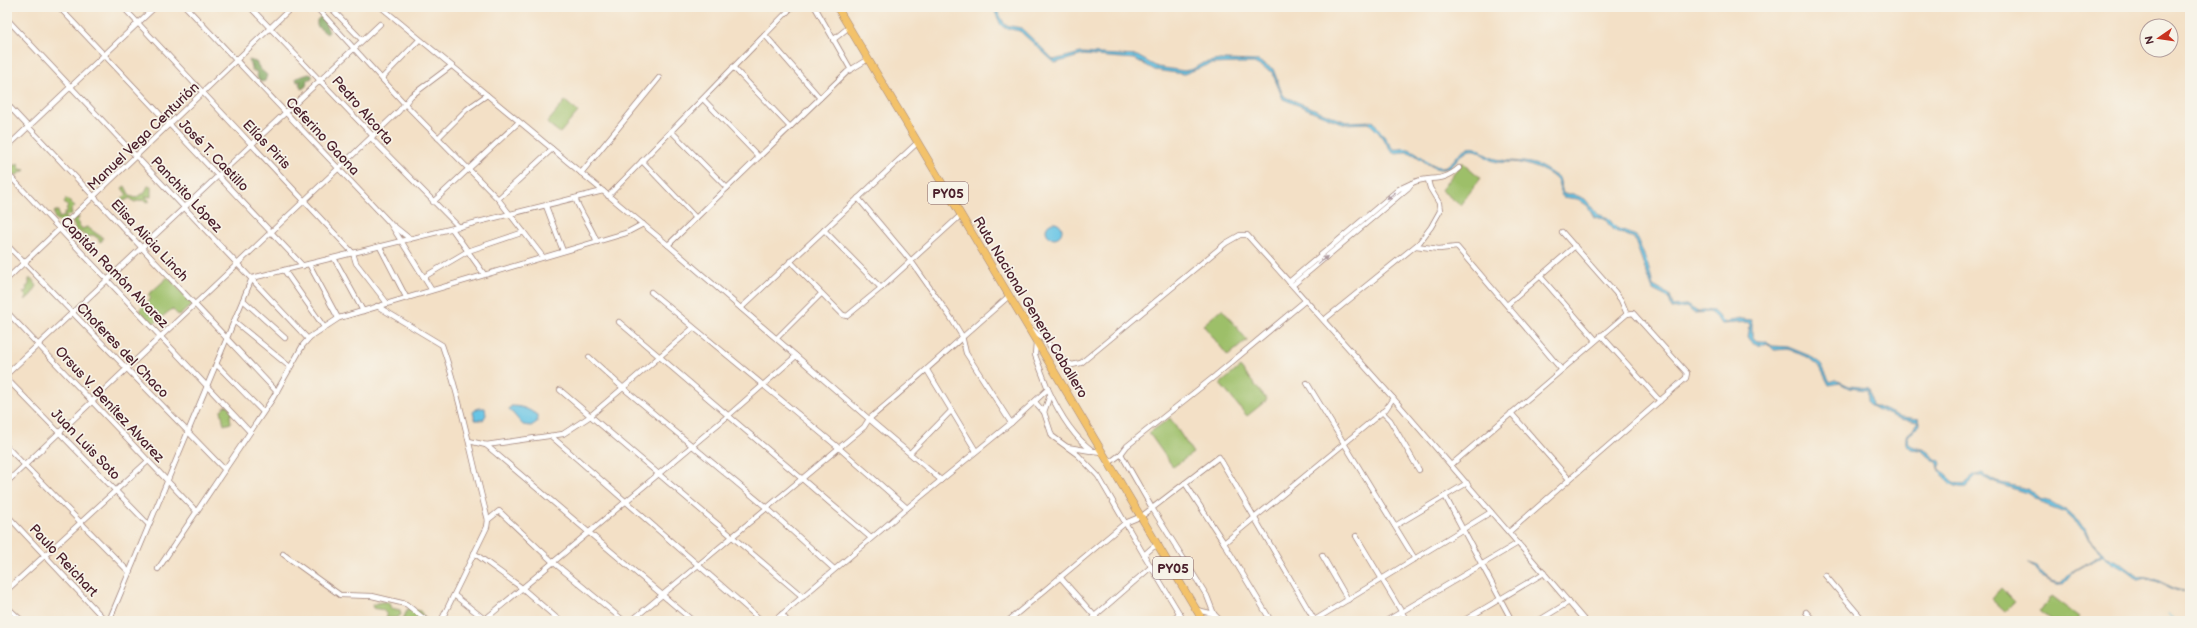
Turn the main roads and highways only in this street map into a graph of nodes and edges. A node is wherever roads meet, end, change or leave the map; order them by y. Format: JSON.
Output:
{"nodes":[{"id":1,"x":837,"y":7,"type":"edge"},
{"id":2,"x":1204,"y":621,"type":"edge"}],
"edges":[{"from":1,"to":2,"type":"highway","name":"Ruta Nacional General Caballero","number":"PY05"}]}
